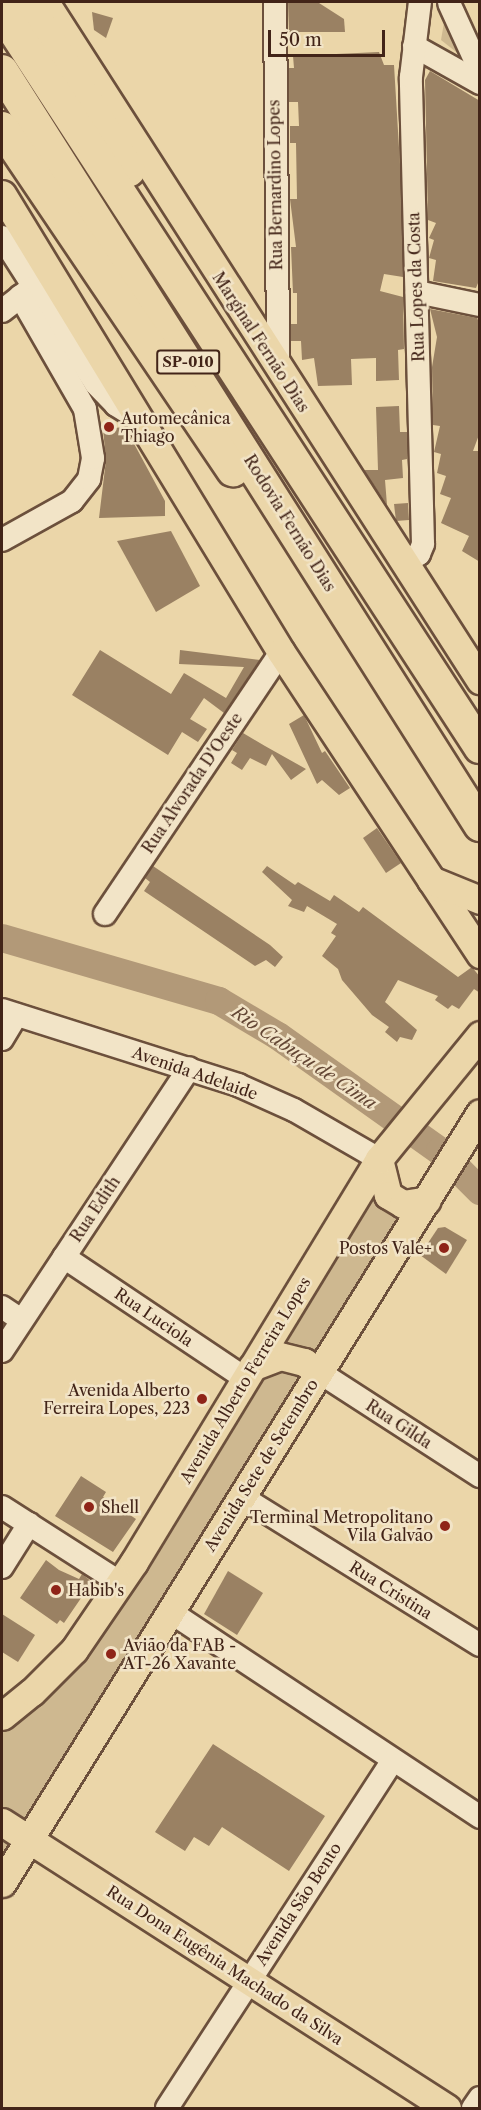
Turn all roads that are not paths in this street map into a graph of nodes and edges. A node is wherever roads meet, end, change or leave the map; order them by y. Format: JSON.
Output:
{"nodes":[{"id":1,"x":25,"y":2,"type":"edge"},
{"id":2,"x":45,"y":2,"type":"edge"},
{"id":3,"x":275,"y":2,"type":"edge"},
{"id":4,"x":451,"y":2,"type":"edge"},
{"id":5,"x":420,"y":3,"type":"edge"},
{"id":6,"x":2,"y":12,"type":"edge"},
{"id":7,"x":414,"y":46,"type":"junction"},
{"id":8,"x":480,"y":70,"type":"edge"},
{"id":9,"x":2,"y":71,"type":"edge"},
{"id":10,"x":480,"y":82,"type":"edge"},
{"id":11,"x":2,"y":128,"type":"edge"},
{"id":12,"x":2,"y":194,"type":"edge"},
{"id":13,"x":2,"y":237,"type":"edge"},
{"id":14,"x":26,"y":292,"type":"junction"},
{"id":15,"x":417,"y":292,"type":"junction"},
{"id":16,"x":480,"y":305,"type":"edge"},
{"id":17,"x":2,"y":311,"type":"edge"},
{"id":18,"x":278,"y":368,"type":"junction"},
{"id":19,"x":235,"y":370,"type":"junction"},
{"id":20,"x":138,"y":419,"type":"junction"},
{"id":21,"x":2,"y":540,"type":"edge"},
{"id":22,"x":404,"y":562,"type":"junction"},
{"id":23,"x":367,"y":648,"type":"junction"},
{"id":24,"x":280,"y":652,"type":"junction"},
{"id":25,"x":475,"y":670,"type":"edge"},
{"id":26,"x":480,"y":747,"type":"edge"},
{"id":27,"x":480,"y":825,"type":"edge"},
{"id":28,"x":429,"y":880,"type":"junction"},
{"id":29,"x":480,"y":900,"type":"edge"},
{"id":30,"x":105,"y":914,"type":"dead end"},
{"id":31,"x":480,"y":954,"type":"edge"},
{"id":32,"x":8,"y":1013,"type":"edge"},
{"id":33,"x":480,"y":1035,"type":"edge"},
{"id":34,"x":2,"y":1039,"type":"edge"},
{"id":35,"x":189,"y":1068,"type":"junction"},
{"id":36,"x":480,"y":1113,"type":"edge"},
{"id":37,"x":383,"y":1154,"type":"junction"},
{"id":38,"x":431,"y":1194,"type":"junction"},
{"id":39,"x":64,"y":1257,"type":"junction"},
{"id":40,"x":2,"y":1307,"type":"edge"},
{"id":41,"x":21,"y":1320,"type":"junction"},
{"id":42,"x":2,"y":1351,"type":"edge"},
{"id":43,"x":248,"y":1372,"type":"junction"},
{"id":44,"x":319,"y":1372,"type":"junction"},
{"id":45,"x":480,"y":1476,"type":"edge"},
{"id":46,"x":242,"y":1497,"type":"junction"},
{"id":47,"x":2,"y":1506,"type":"edge"},
{"id":48,"x":29,"y":1524,"type":"junction"},
{"id":49,"x":2,"y":1567,"type":"edge"},
{"id":50,"x":121,"y":1583,"type":"junction"},
{"id":51,"x":169,"y":1611,"type":"junction"},
{"id":52,"x":480,"y":1645,"type":"edge"},
{"id":53,"x":2,"y":1716,"type":"edge"},
{"id":54,"x":392,"y":1762,"type":"junction"},
{"id":55,"x":480,"y":1817,"type":"edge"},
{"id":56,"x":2,"y":1822,"type":"edge"},
{"id":57,"x":30,"y":1840,"type":"junction"},
{"id":58,"x":2,"y":1883,"type":"edge"},
{"id":59,"x":248,"y":1980,"type":"junction"},
{"id":60,"x":480,"y":2098,"type":"edge"},
{"id":61,"x":167,"y":2109,"type":"edge"},
{"id":62,"x":447,"y":2109,"type":"edge"},
{"id":63,"x":473,"y":2109,"type":"edge"}],
"edges":[{"from":1,"to":19,"type":"highway"},
{"from":2,"to":18,"type":"main road","name":"Marginal Fernão Dias"},
{"from":3,"to":18,"type":"street","name":"Rua Bernardino Lopes"},
{"from":4,"to":5,"type":"street"},
{"from":4,"to":8,"type":"street"},
{"from":5,"to":7,"type":"street","name":"Rua Lopes da Costa"},
{"from":6,"to":19,"type":"highway","number":"SP-010"},
{"from":7,"to":10,"type":"street"},
{"from":7,"to":15,"type":"street","name":"Rua Lopes da Costa"},
{"from":9,"to":23,"type":"highway","name":"Rodovia Fernão Dias","number":"SP-010"},
{"from":11,"to":23,"type":"highway"},
{"from":12,"to":20,"type":"main road"},
{"from":13,"to":14,"type":"street"},
{"from":14,"to":17,"type":"street"},
{"from":14,"to":20,"type":"street"},
{"from":14,"to":21,"type":"street"},
{"from":15,"to":16,"type":"street"},
{"from":15,"to":22,"type":"street","name":"Rua Lopes da Costa"},
{"from":18,"to":22,"type":"main road","name":"Marginal Fernão Dias"},
{"from":19,"to":26,"type":"highway","number":"SP-010"},
{"from":20,"to":24,"type":"main road"},
{"from":22,"to":25,"type":"main road","name":"Marginal Fernão Dias"},
{"from":23,"to":27,"type":"highway","name":"Rodovia Fernão Dias","number":"SP-010"},
{"from":24,"to":28,"type":"main road"},
{"from":24,"to":30,"type":"street","name":"Rua Alvorada D'Oeste"},
{"from":28,"to":29,"type":"main road"},
{"from":28,"to":31,"type":"main road"},
{"from":32,"to":34,"type":"street"},
{"from":32,"to":35,"type":"street","name":"Avenida Adelaide"},
{"from":33,"to":37,"type":"main road","name":"Avenida Alberto Ferreira Lopes"},
{"from":35,"to":37,"type":"street","name":"Avenida Adelaide"},
{"from":35,"to":39,"type":"street","name":"Rua Edith"},
{"from":36,"to":38,"type":"main road","name":"Avenida Sete de Setembro"},
{"from":37,"to":38,"type":"main road"},
{"from":37,"to":43,"type":"main road","name":"Avenida Alberto Ferreira Lopes"},
{"from":38,"to":44,"type":"main road","name":"Avenida Sete de Setembro"},
{"from":39,"to":41,"type":"street","name":"Rua Edith"},
{"from":39,"to":43,"type":"street","name":"Rua Luciola"},
{"from":40,"to":41,"type":"street"},
{"from":41,"to":42,"type":"street","name":"Rua Edith"},
{"from":43,"to":44,"type":"main road"},
{"from":43,"to":50,"type":"main road","name":"Avenida Alberto Ferreira Lopes"},
{"from":44,"to":45,"type":"street","name":"Rua Gilda"},
{"from":44,"to":46,"type":"main road","name":"Avenida Sete de Setembro"},
{"from":46,"to":51,"type":"main road","name":"Avenida Sete de Setembro"},
{"from":46,"to":52,"type":"street","name":"Rua Cristina"},
{"from":47,"to":48,"type":"street"},
{"from":48,"to":49,"type":"street"},
{"from":48,"to":50,"type":"street"},
{"from":50,"to":53,"type":"main road","name":"Avenida Alberto Ferreira Lopes"},
{"from":51,"to":54,"type":"street"},
{"from":51,"to":57,"type":"main road","name":"Avenida Sete de Setembro"},
{"from":54,"to":55,"type":"street"},
{"from":54,"to":59,"type":"street","name":"Avenida São Bento"},
{"from":56,"to":57,"type":"main road","name":"Rua Dona Eugênia Machado da Silva"},
{"from":57,"to":58,"type":"main road","name":"Avenida Sete de Setembro"},
{"from":57,"to":59,"type":"main road","name":"Rua Dona Eugênia Machado da Silva"},
{"from":59,"to":61,"type":"street","name":"Avenida São Bento"},
{"from":59,"to":62,"type":"main road","name":"Rua Dona Eugênia Machado da Silva"},
{"from":60,"to":63,"type":"street"}]}
